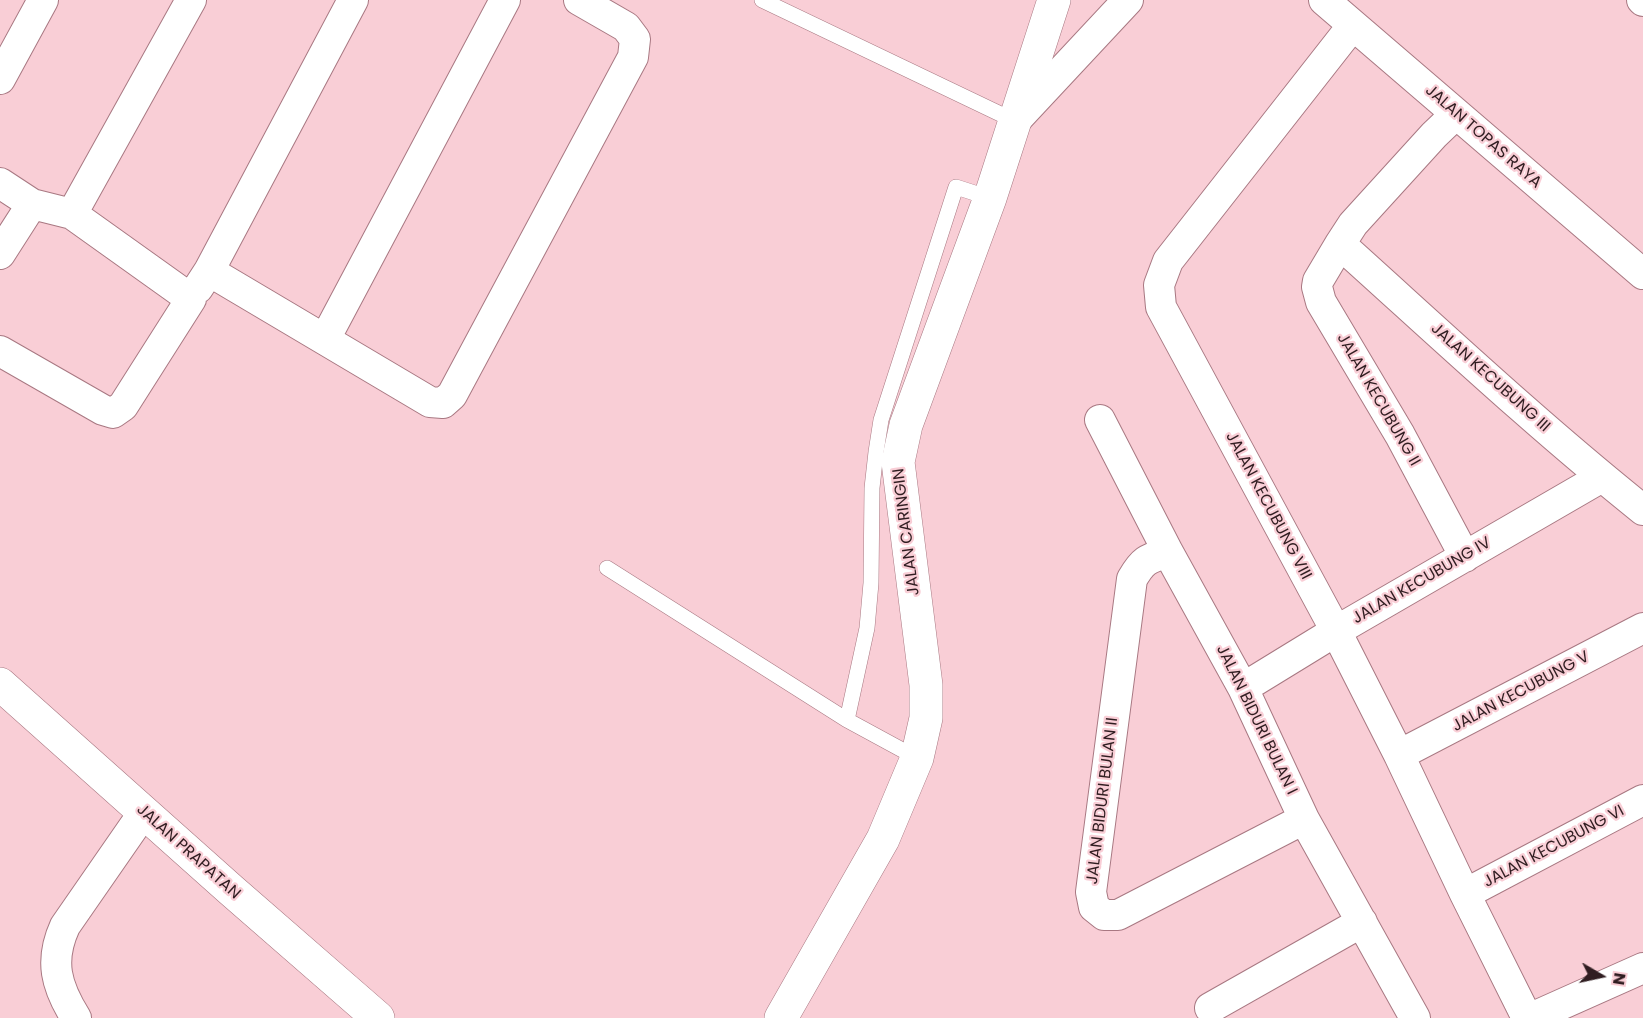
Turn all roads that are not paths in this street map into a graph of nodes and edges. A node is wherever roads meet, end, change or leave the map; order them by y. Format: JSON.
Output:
{"nodes":[{"id":1,"x":43,"y":0,"type":"edge"},
{"id":2,"x":191,"y":0,"type":"edge"},
{"id":3,"x":353,"y":0,"type":"edge"},
{"id":4,"x":505,"y":0,"type":"edge"},
{"id":5,"x":579,"y":0,"type":"edge"},
{"id":6,"x":762,"y":0,"type":"edge"},
{"id":7,"x":1054,"y":0,"type":"edge"},
{"id":8,"x":1128,"y":0,"type":"edge"},
{"id":9,"x":1324,"y":0,"type":"edge"},
{"id":10,"x":1353,"y":26,"type":"junction"},
{"id":11,"x":0,"y":79,"type":"edge"},
{"id":12,"x":1456,"y":114,"type":"junction"},
{"id":13,"x":1015,"y":121,"type":"junction"},
{"id":14,"x":0,"y":183,"type":"edge"},
{"id":15,"x":990,"y":198,"type":"junction"},
{"id":16,"x":32,"y":204,"type":"junction"},
{"id":17,"x":72,"y":214,"type":"junction"},
{"id":18,"x":1340,"y":244,"type":"junction"},
{"id":19,"x":0,"y":254,"type":"edge"},
{"id":20,"x":209,"y":271,"type":"junction"},
{"id":21,"x":1643,"y":274,"type":"edge"},
{"id":22,"x":191,"y":299,"type":"junction"},
{"id":23,"x":326,"y":339,"type":"junction"},
{"id":24,"x":0,"y":351,"type":"edge"},
{"id":25,"x":1100,"y":420,"type":"dead end"},
{"id":26,"x":1602,"y":477,"type":"junction"},
{"id":27,"x":1643,"y":510,"type":"edge"},
{"id":28,"x":1168,"y":552,"type":"junction"},
{"id":29,"x":1465,"y":557,"type":"junction"},
{"id":30,"x":607,"y":568,"type":"dead end"},
{"id":31,"x":1643,"y":628,"type":"edge"},
{"id":32,"x":1336,"y":631,"type":"junction"},
{"id":33,"x":0,"y":684,"type":"edge"},
{"id":34,"x":1243,"y":688,"type":"junction"},
{"id":35,"x":847,"y":720,"type":"junction"},
{"id":36,"x":1399,"y":755,"type":"junction"},
{"id":37,"x":916,"y":758,"type":"junction"},
{"id":38,"x":1643,"y":800,"type":"edge"},
{"id":39,"x":144,"y":812,"type":"junction"},
{"id":40,"x":1304,"y":819,"type":"junction"},
{"id":41,"x":1465,"y":894,"type":"junction"},
{"id":42,"x":1362,"y":922,"type":"junction"},
{"id":43,"x":1643,"y":968,"type":"edge"},
{"id":44,"x":1210,"y":1008,"type":"dead end"},
{"id":45,"x":364,"y":1013,"type":"edge"},
{"id":46,"x":76,"y":1018,"type":"edge"},
{"id":47,"x":782,"y":1018,"type":"edge"},
{"id":48,"x":1416,"y":1018,"type":"edge"},
{"id":49,"x":1529,"y":1018,"type":"edge"}],
"edges":[{"from":1,"to":11,"type":"street"},
{"from":2,"to":17,"type":"street"},
{"from":3,"to":20,"type":"street"},
{"from":4,"to":23,"type":"street"},
{"from":5,"to":23,"type":"street"},
{"from":6,"to":13,"type":"lane"},
{"from":7,"to":13,"type":"main road","name":"JALAN CARINGIN"},
{"from":8,"to":13,"type":"street"},
{"from":9,"to":10,"type":"street","name":"JALAN TOPAS RAYA"},
{"from":10,"to":12,"type":"street","name":"JALAN TOPAS RAYA"},
{"from":10,"to":32,"type":"street","name":"JALAN KECUBUNG VIII"},
{"from":12,"to":18,"type":"street","name":"JALAN KECUBUNG II"},
{"from":12,"to":21,"type":"street","name":"JALAN TOPAS RAYA"},
{"from":13,"to":15,"type":"main road","name":"JALAN CARINGIN"},
{"from":14,"to":16,"type":"street"},
{"from":15,"to":35,"type":"lane"},
{"from":15,"to":37,"type":"main road","name":"JALAN CARINGIN"},
{"from":16,"to":17,"type":"street"},
{"from":16,"to":19,"type":"street"},
{"from":17,"to":22,"type":"street"},
{"from":18,"to":26,"type":"street","name":"JALAN KECUBUNG III"},
{"from":18,"to":29,"type":"street","name":"JALAN KECUBUNG II"},
{"from":20,"to":22,"type":"street"},
{"from":20,"to":23,"type":"street"},
{"from":22,"to":24,"type":"street"},
{"from":25,"to":28,"type":"street","name":"JALAN BIDURI BULAN I"},
{"from":26,"to":27,"type":"street","name":"JALAN KECUBUNG III"},
{"from":26,"to":29,"type":"street","name":"JALAN KECUBUNG IV"},
{"from":28,"to":34,"type":"street","name":"JALAN BIDURI BULAN I"},
{"from":28,"to":40,"type":"street","name":"JALAN BIDURI BULAN II"},
{"from":29,"to":32,"type":"street","name":"JALAN KECUBUNG IV"},
{"from":30,"to":35,"type":"lane"},
{"from":31,"to":36,"type":"street","name":"JALAN KECUBUNG V"},
{"from":32,"to":34,"type":"street","name":"JALAN KECUBUNG IV"},
{"from":32,"to":36,"type":"street","name":"JALAN KECUBUNG VIII"},
{"from":33,"to":39,"type":"main road","name":"JALAN PRAPATAN"},
{"from":34,"to":40,"type":"street","name":"JALAN BIDURI BULAN I"},
{"from":35,"to":37,"type":"lane"},
{"from":36,"to":41,"type":"street","name":"JALAN KECUBUNG VIII"},
{"from":37,"to":47,"type":"main road","name":"JALAN CARINGIN"},
{"from":38,"to":41,"type":"street","name":"JALAN KECUBUNG VI"},
{"from":39,"to":45,"type":"main road","name":"JALAN PRAPATAN"},
{"from":39,"to":46,"type":"street"},
{"from":40,"to":42,"type":"street","name":"JALAN BIDURI BULAN I"},
{"from":41,"to":49,"type":"street","name":"JALAN KECUBUNG VIII"},
{"from":42,"to":44,"type":"street"},
{"from":42,"to":48,"type":"street","name":"JALAN BIDURI BULAN I"},
{"from":43,"to":49,"type":"street"}]}
